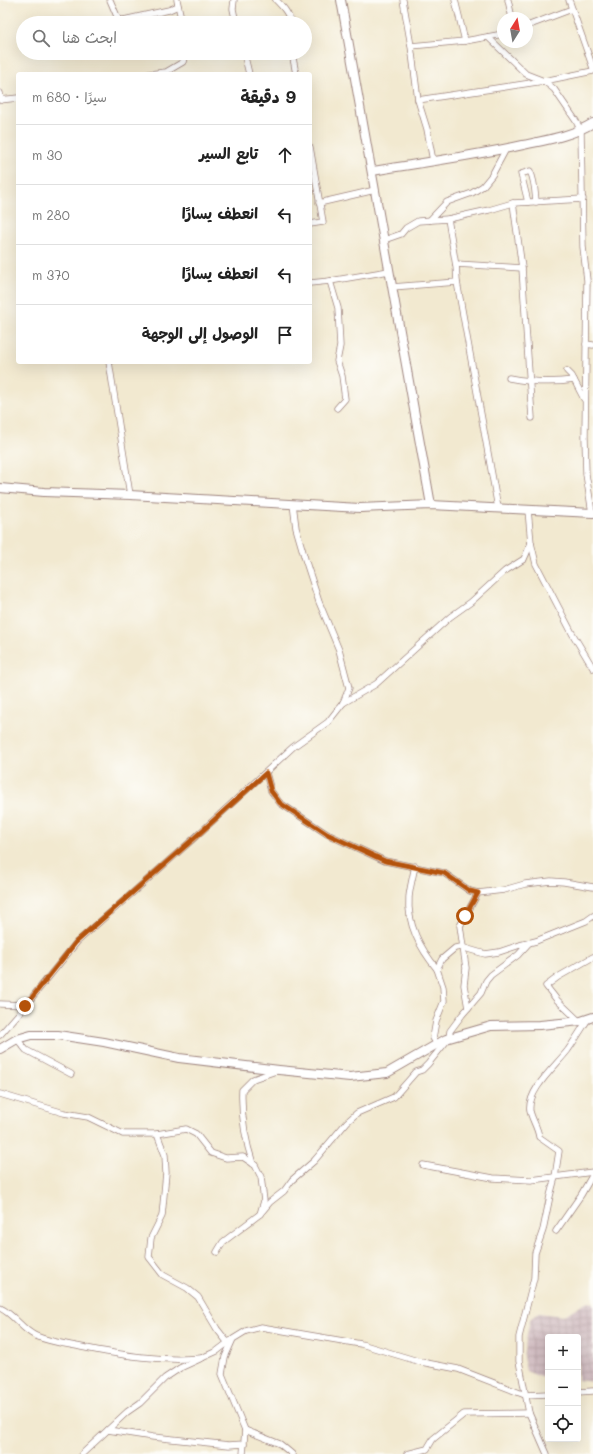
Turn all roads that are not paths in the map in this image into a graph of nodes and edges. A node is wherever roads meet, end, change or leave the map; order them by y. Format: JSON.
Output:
{"nodes":[{"id":1,"x":110,"y":0,"type":"edge"},
{"id":2,"x":234,"y":0,"type":"edge"},
{"id":3,"x":276,"y":0,"type":"edge"},
{"id":4,"x":341,"y":0,"type":"edge"},
{"id":5,"x":403,"y":0,"type":"edge"},
{"id":6,"x":455,"y":0,"type":"edge"},
{"id":7,"x":508,"y":0,"type":"edge"},
{"id":8,"x":569,"y":0,"type":"edge"},
{"id":9,"x":177,"y":3,"type":"edge"},
{"id":10,"x":572,"y":9,"type":"junction"},
{"id":11,"x":511,"y":12,"type":"edge"},
{"id":12,"x":117,"y":16,"type":"edge"},
{"id":13,"x":142,"y":16,"type":"edge"},
{"id":14,"x":180,"y":16,"type":"edge"},
{"id":15,"x":234,"y":16,"type":"edge"},
{"id":16,"x":289,"y":16,"type":"edge"},
{"id":17,"x":533,"y":24,"type":"edge"},
{"id":18,"x":497,"y":35,"type":"edge"},
{"id":19,"x":488,"y":37,"type":"junction"},
{"id":20,"x":465,"y":42,"type":"junction"},
{"id":21,"x":411,"y":46,"type":"junction"},
{"id":22,"x":183,"y":60,"type":"edge"},
{"id":23,"x":246,"y":60,"type":"edge"},
{"id":24,"x":293,"y":60,"type":"edge"},
{"id":25,"x":593,"y":69,"type":"edge"},
{"id":26,"x":166,"y":72,"type":"edge"},
{"id":27,"x":249,"y":72,"type":"edge"},
{"id":28,"x":296,"y":72,"type":"edge"},
{"id":29,"x":544,"y":81,"type":"junction"},
{"id":30,"x":0,"y":93,"type":"edge"},
{"id":31,"x":16,"y":98,"type":"edge"},
{"id":32,"x":0,"y":100,"type":"edge"},
{"id":33,"x":418,"y":100,"type":"junction"},
{"id":34,"x":593,"y":123,"type":"edge"},
{"id":35,"x":581,"y":131,"type":"junction"},
{"id":36,"x":506,"y":149,"type":"junction"},
{"id":37,"x":312,"y":158,"type":"edge"},
{"id":38,"x":433,"y":161,"type":"junction"},
{"id":39,"x":372,"y":171,"type":"junction"},
{"id":40,"x":375,"y":190,"type":"junction"},
{"id":41,"x":583,"y":199,"type":"junction"},
{"id":42,"x":528,"y":202,"type":"junction"},
{"id":43,"x":536,"y":202,"type":"junction"},
{"id":44,"x":513,"y":203,"type":"junction"},
{"id":45,"x":320,"y":204,"type":"junction"},
{"id":46,"x":448,"y":219,"type":"junction"},
{"id":47,"x":430,"y":220,"type":"junction"},
{"id":48,"x":312,"y":224,"type":"edge"},
{"id":49,"x":384,"y":240,"type":"junction"},
{"id":50,"x":457,"y":267,"type":"junction"},
{"id":51,"x":522,"y":268,"type":"junction"},
{"id":52,"x":389,"y":271,"type":"junction"},
{"id":53,"x":590,"y":280,"type":"edge"},
{"id":54,"x":330,"y":282,"type":"junction"},
{"id":55,"x":458,"y":282,"type":"junction"},
{"id":56,"x":312,"y":283,"type":"edge"},
{"id":57,"x":392,"y":287,"type":"junction"},
{"id":58,"x":586,"y":344,"type":"junction"},
{"id":59,"x":593,"y":345,"type":"edge"},
{"id":60,"x":109,"y":364,"type":"edge"},
{"id":61,"x":566,"y":371,"type":"dead end"},
{"id":62,"x":509,"y":378,"type":"dead end"},
{"id":63,"x":574,"y":380,"type":"junction"},
{"id":64,"x":530,"y":381,"type":"junction"},
{"id":65,"x":586,"y":401,"type":"junction"},
{"id":66,"x":337,"y":408,"type":"dead end"},
{"id":67,"x":532,"y":418,"type":"dead end"},
{"id":68,"x":0,"y":488,"type":"edge"},
{"id":69,"x":130,"y":494,"type":"junction"},
{"id":70,"x":293,"y":504,"type":"junction"},
{"id":71,"x":431,"y":505,"type":"junction"},
{"id":72,"x":498,"y":508,"type":"junction"},
{"id":73,"x":528,"y":510,"type":"junction"},
{"id":74,"x":592,"y":513,"type":"edge"},
{"id":75,"x":531,"y":543,"type":"junction"},
{"id":76,"x":593,"y":668,"type":"edge"},
{"id":77,"x":343,"y":703,"type":"junction"},
{"id":78,"x":266,"y":773,"type":"junction"},
{"id":79,"x":415,"y":866,"type":"junction"},
{"id":80,"x":593,"y":887,"type":"edge"},
{"id":81,"x":478,"y":893,"type":"junction"},
{"id":82,"x":593,"y":916,"type":"edge"},
{"id":83,"x":529,"y":943,"type":"junction"},
{"id":84,"x":463,"y":948,"type":"junction"},
{"id":85,"x":593,"y":957,"type":"edge"},
{"id":86,"x":437,"y":968,"type":"junction"},
{"id":87,"x":0,"y":1004,"type":"edge"},
{"id":88,"x":25,"y":1006,"type":"junction"},
{"id":89,"x":468,"y":1008,"type":"junction"},
{"id":90,"x":590,"y":1018,"type":"edge"},
{"id":91,"x":579,"y":1021,"type":"junction"},
{"id":92,"x":0,"y":1035,"type":"edge"},
{"id":93,"x":449,"y":1038,"type":"junction"},
{"id":94,"x":17,"y":1039,"type":"junction"},
{"id":95,"x":437,"y":1044,"type":"junction"},
{"id":96,"x":0,"y":1049,"type":"edge"},
{"id":97,"x":279,"y":1070,"type":"junction"},
{"id":98,"x":71,"y":1074,"type":"dead end"},
{"id":99,"x":0,"y":1094,"type":"edge"},
{"id":100,"x":157,"y":1134,"type":"junction"},
{"id":101,"x":253,"y":1164,"type":"junction"},
{"id":102,"x":423,"y":1165,"type":"dead end"},
{"id":103,"x":593,"y":1173,"type":"edge"},
{"id":104,"x":555,"y":1177,"type":"junction"},
{"id":105,"x":260,"y":1214,"type":"junction"},
{"id":106,"x":556,"y":1231,"type":"dead end"},
{"id":107,"x":218,"y":1252,"type":"dead end"},
{"id":108,"x":0,"y":1308,"type":"edge"},
{"id":109,"x":231,"y":1341,"type":"junction"},
{"id":110,"x":202,"y":1358,"type":"junction"},
{"id":111,"x":581,"y":1392,"type":"edge"},
{"id":112,"x":593,"y":1392,"type":"edge"},
{"id":113,"x":545,"y":1394,"type":"edge"},
{"id":114,"x":525,"y":1395,"type":"junction"},
{"id":115,"x":530,"y":1413,"type":"junction"},
{"id":116,"x":108,"y":1430,"type":"junction"},
{"id":117,"x":245,"y":1430,"type":"junction"},
{"id":118,"x":244,"y":1444,"type":"junction"},
{"id":119,"x":82,"y":1454,"type":"edge"},
{"id":120,"x":243,"y":1454,"type":"edge"},
{"id":121,"x":292,"y":1454,"type":"edge"},
{"id":122,"x":407,"y":1454,"type":"edge"},
{"id":123,"x":547,"y":1454,"type":"edge"}],
"edges":[{"from":1,"to":12,"type":"street"},
{"from":2,"to":15,"type":"street"},
{"from":3,"to":16,"type":"street"},
{"from":4,"to":39,"type":"street"},
{"from":5,"to":21,"type":"street"},
{"from":6,"to":20,"type":"street"},
{"from":7,"to":11,"type":"street"},
{"from":8,"to":10,"type":"street"},
{"from":9,"to":13,"type":"street"},
{"from":9,"to":14,"type":"street"},
{"from":10,"to":17,"type":"street"},
{"from":10,"to":25,"type":"street"},
{"from":18,"to":19,"type":"street"},
{"from":19,"to":20,"type":"street"},
{"from":19,"to":29,"type":"street"},
{"from":20,"to":21,"type":"street"},
{"from":21,"to":33,"type":"street"},
{"from":22,"to":26,"type":"street"},
{"from":23,"to":27,"type":"street"},
{"from":24,"to":28,"type":"street"},
{"from":25,"to":29,"type":"street"},
{"from":29,"to":33,"type":"street"},
{"from":29,"to":35,"type":"street"},
{"from":30,"to":32,"type":"street"},
{"from":31,"to":32,"type":"street"},
{"from":33,"to":38,"type":"street"},
{"from":34,"to":35,"type":"street"},
{"from":35,"to":36,"type":"street"},
{"from":35,"to":41,"type":"street"},
{"from":36,"to":38,"type":"street"},
{"from":36,"to":47,"type":"street"},
{"from":37,"to":45,"type":"street"},
{"from":38,"to":39,"type":"street"},
{"from":39,"to":40,"type":"street"},
{"from":40,"to":45,"type":"street"},
{"from":40,"to":49,"type":"street"},
{"from":41,"to":43,"type":"street"},
{"from":41,"to":53,"type":"street"},
{"from":42,"to":43,"type":"street"},
{"from":42,"to":43,"type":"street"},
{"from":42,"to":44,"type":"street"},
{"from":44,"to":46,"type":"street"},
{"from":44,"to":51,"type":"street"},
{"from":45,"to":48,"type":"street"},
{"from":46,"to":47,"type":"street"},
{"from":46,"to":50,"type":"street"},
{"from":47,"to":49,"type":"street"},
{"from":49,"to":52,"type":"street"},
{"from":50,"to":51,"type":"street"},
{"from":50,"to":55,"type":"street"},
{"from":51,"to":64,"type":"street"},
{"from":52,"to":54,"type":"street"},
{"from":52,"to":57,"type":"street"},
{"from":53,"to":58,"type":"street"},
{"from":54,"to":56,"type":"street"},
{"from":54,"to":66,"type":"street"},
{"from":55,"to":57,"type":"street"},
{"from":55,"to":72,"type":"street"},
{"from":57,"to":71,"type":"street"},
{"from":58,"to":59,"type":"street"},
{"from":58,"to":65,"type":"street"},
{"from":60,"to":69,"type":"street"},
{"from":61,"to":63,"type":"street"},
{"from":62,"to":64,"type":"street"},
{"from":63,"to":64,"type":"street"},
{"from":63,"to":65,"type":"street"},
{"from":64,"to":67,"type":"street"},
{"from":65,"to":74,"type":"street"},
{"from":68,"to":69,"type":"street"},
{"from":69,"to":70,"type":"street"},
{"from":70,"to":71,"type":"street"},
{"from":70,"to":77,"type":"street"},
{"from":71,"to":72,"type":"street"},
{"from":72,"to":73,"type":"street"},
{"from":73,"to":74,"type":"street"},
{"from":73,"to":75,"type":"street"},
{"from":75,"to":76,"type":"street"},
{"from":75,"to":77,"type":"street"},
{"from":77,"to":78,"type":"street"},
{"from":78,"to":79,"type":"street"},
{"from":78,"to":88,"type":"street"},
{"from":79,"to":81,"type":"street"},
{"from":79,"to":86,"type":"street"},
{"from":80,"to":81,"type":"street"},
{"from":81,"to":84,"type":"street"},
{"from":82,"to":83,"type":"street"},
{"from":83,"to":84,"type":"street"},
{"from":83,"to":89,"type":"street"},
{"from":84,"to":86,"type":"street"},
{"from":84,"to":89,"type":"street"},
{"from":85,"to":91,"type":"street"},
{"from":86,"to":95,"type":"street"},
{"from":87,"to":88,"type":"street"},
{"from":88,"to":92,"type":"street"},
{"from":89,"to":93,"type":"street"},
{"from":90,"to":91,"type":"street"},
{"from":90,"to":104,"type":"street"},
{"from":91,"to":93,"type":"street"},
{"from":93,"to":95,"type":"street"},
{"from":93,"to":105,"type":"street"},
{"from":94,"to":96,"type":"street"},
{"from":94,"to":97,"type":"street"},
{"from":94,"to":98,"type":"street"},
{"from":95,"to":97,"type":"street"},
{"from":97,"to":101,"type":"street"},
{"from":99,"to":100,"type":"street"},
{"from":100,"to":101,"type":"street"},
{"from":100,"to":109,"type":"street"},
{"from":101,"to":105,"type":"street"},
{"from":102,"to":104,"type":"street"},
{"from":103,"to":104,"type":"street"},
{"from":103,"to":106,"type":"street"},
{"from":104,"to":114,"type":"street"},
{"from":105,"to":107,"type":"street"},
{"from":108,"to":110,"type":"street"},
{"from":109,"to":110,"type":"street"},
{"from":109,"to":114,"type":"street"},
{"from":109,"to":117,"type":"street"},
{"from":110,"to":116,"type":"street"},
{"from":111,"to":112,"type":"street"},
{"from":113,"to":114,"type":"street"},
{"from":114,"to":115,"type":"street"},
{"from":115,"to":122,"type":"street"},
{"from":115,"to":123,"type":"street"},
{"from":116,"to":118,"type":"street"},
{"from":116,"to":119,"type":"street"},
{"from":117,"to":118,"type":"street"},
{"from":117,"to":121,"type":"street"},
{"from":118,"to":120,"type":"street"}]}
